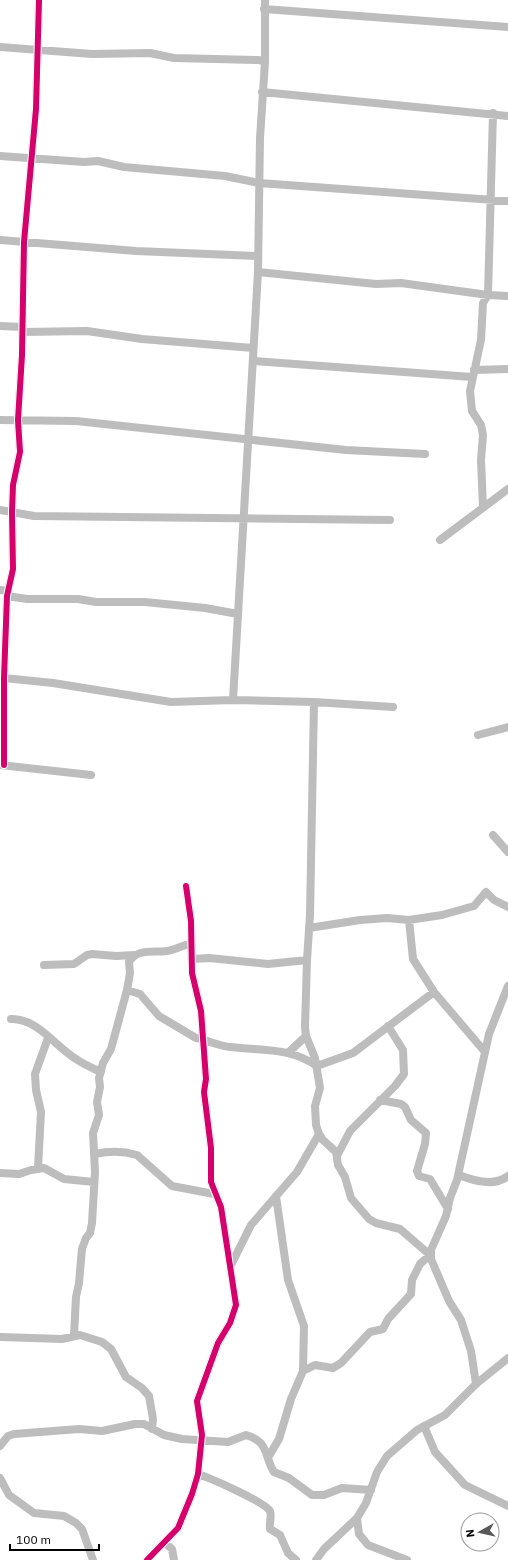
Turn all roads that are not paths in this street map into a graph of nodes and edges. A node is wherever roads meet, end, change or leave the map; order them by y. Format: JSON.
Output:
{"nodes":[{"id":1,"x":39,"y":0,"type":"edge"},
{"id":2,"x":265,"y":0,"type":"edge"},
{"id":3,"x":264,"y":10,"type":"junction"},
{"id":4,"x":508,"y":27,"type":"edge"},
{"id":5,"x":0,"y":47,"type":"edge"},
{"id":6,"x":37,"y":49,"type":"junction"},
{"id":7,"x":265,"y":62,"type":"junction"},
{"id":8,"x":262,"y":92,"type":"junction"},
{"id":9,"x":493,"y":113,"type":"junction"},
{"id":10,"x":508,"y":116,"type":"edge"},
{"id":11,"x":0,"y":156,"type":"edge"},
{"id":12,"x":32,"y":159,"type":"junction"},
{"id":13,"x":259,"y":183,"type":"junction"},
{"id":14,"x":491,"y":200,"type":"junction"},
{"id":15,"x":508,"y":201,"type":"edge"},
{"id":16,"x":0,"y":240,"type":"edge"},
{"id":17,"x":24,"y":242,"type":"junction"},
{"id":18,"x":257,"y":256,"type":"junction"},
{"id":19,"x":258,"y":272,"type":"junction"},
{"id":20,"x":488,"y":295,"type":"junction"},
{"id":21,"x":508,"y":296,"type":"edge"},
{"id":22,"x":0,"y":326,"type":"edge"},
{"id":23,"x":22,"y":330,"type":"junction"},
{"id":24,"x":253,"y":348,"type":"junction"},
{"id":25,"x":252,"y":360,"type":"junction"},
{"id":26,"x":508,"y":369,"type":"edge"},
{"id":27,"x":473,"y":373,"type":"junction"},
{"id":28,"x":0,"y":420,"type":"edge"},
{"id":29,"x":18,"y":420,"type":"junction"},
{"id":30,"x":248,"y":440,"type":"junction"},
{"id":31,"x":425,"y":454,"type":"dead end"},
{"id":32,"x":508,"y":488,"type":"edge"},
{"id":33,"x":483,"y":507,"type":"junction"},
{"id":34,"x":0,"y":510,"type":"edge"},
{"id":35,"x":12,"y":512,"type":"junction"},
{"id":36,"x":243,"y":520,"type":"junction"},
{"id":37,"x":390,"y":520,"type":"dead end"},
{"id":38,"x":440,"y":540,"type":"dead end"},
{"id":39,"x":5,"y":592,"type":"edge"},
{"id":40,"x":238,"y":614,"type":"junction"},
{"id":41,"x":3,"y":672,"type":"edge"},
{"id":42,"x":234,"y":700,"type":"junction"},
{"id":43,"x":314,"y":702,"type":"junction"},
{"id":44,"x":393,"y":707,"type":"dead end"},
{"id":45,"x":508,"y":727,"type":"edge"},
{"id":46,"x":478,"y":735,"type":"dead end"},
{"id":47,"x":2,"y":765,"type":"edge"},
{"id":48,"x":91,"y":775,"type":"dead end"},
{"id":49,"x":493,"y":835,"type":"dead end"},
{"id":50,"x":508,"y":852,"type":"edge"},
{"id":51,"x":186,"y":886,"type":"dead end"},
{"id":52,"x":508,"y":907,"type":"edge"},
{"id":53,"x":409,"y":920,"type":"junction"},
{"id":54,"x":309,"y":928,"type":"junction"},
{"id":55,"x":192,"y":944,"type":"junction"},
{"id":56,"x":135,"y":955,"type":"junction"},
{"id":57,"x":192,"y":959,"type":"junction"},
{"id":58,"x":306,"y":960,"type":"junction"},
{"id":59,"x":44,"y":965,"type":"dead end"},
{"id":60,"x":508,"y":986,"type":"edge"},
{"id":61,"x":127,"y":990,"type":"junction"},
{"id":62,"x":434,"y":992,"type":"junction"},
{"id":63,"x":11,"y":1019,"type":"dead end"},
{"id":64,"x":388,"y":1026,"type":"junction"},
{"id":65,"x":306,"y":1036,"type":"junction"},
{"id":66,"x":48,"y":1038,"type":"junction"},
{"id":67,"x":202,"y":1038,"type":"junction"},
{"id":68,"x":289,"y":1052,"type":"junction"},
{"id":69,"x":485,"y":1052,"type":"junction"},
{"id":70,"x":317,"y":1066,"type":"junction"},
{"id":71,"x":101,"y":1072,"type":"junction"},
{"id":72,"x":380,"y":1100,"type":"junction"},
{"id":73,"x":319,"y":1134,"type":"junction"},
{"id":74,"x":95,"y":1154,"type":"junction"},
{"id":75,"x":337,"y":1156,"type":"junction"},
{"id":76,"x":38,"y":1168,"type":"junction"},
{"id":77,"x":0,"y":1173,"type":"edge"},
{"id":78,"x":459,"y":1175,"type":"junction"},
{"id":79,"x":508,"y":1176,"type":"edge"},
{"id":80,"x":94,"y":1182,"type":"junction"},
{"id":81,"x":214,"y":1194,"type":"junction"},
{"id":82,"x":276,"y":1196,"type":"junction"},
{"id":83,"x":448,"y":1210,"type":"junction"},
{"id":84,"x":430,"y":1255,"type":"junction"},
{"id":85,"x":230,"y":1267,"type":"junction"},
{"id":86,"x":74,"y":1335,"type":"junction"},
{"id":87,"x":0,"y":1337,"type":"edge"},
{"id":88,"x":508,"y":1358,"type":"edge"},
{"id":89,"x":303,"y":1371,"type":"junction"},
{"id":90,"x":476,"y":1384,"type":"junction"},
{"id":91,"x":424,"y":1426,"type":"junction"},
{"id":92,"x":152,"y":1429,"type":"junction"},
{"id":93,"x":202,"y":1441,"type":"junction"},
{"id":94,"x":0,"y":1446,"type":"edge"},
{"id":95,"x":269,"y":1456,"type":"junction"},
{"id":96,"x":198,"y":1474,"type":"junction"},
{"id":97,"x":0,"y":1478,"type":"edge"},
{"id":98,"x":371,"y":1490,"type":"junction"},
{"id":99,"x":508,"y":1506,"type":"edge"},
{"id":100,"x":357,"y":1518,"type":"junction"},
{"id":101,"x":165,"y":1543,"type":"junction"},
{"id":102,"x":93,"y":1560,"type":"edge"},
{"id":103,"x":147,"y":1560,"type":"edge"},
{"id":104,"x":174,"y":1560,"type":"edge"},
{"id":105,"x":296,"y":1560,"type":"edge"},
{"id":106,"x":316,"y":1560,"type":"edge"},
{"id":107,"x":407,"y":1560,"type":"edge"}],
"edges":[{"from":1,"to":6,"type":"street"},
{"from":2,"to":3,"type":"street"},
{"from":3,"to":4,"type":"street"},
{"from":3,"to":7,"type":"street"},
{"from":5,"to":6,"type":"street"},
{"from":6,"to":7,"type":"street"},
{"from":6,"to":12,"type":"street"},
{"from":7,"to":8,"type":"street"},
{"from":8,"to":9,"type":"street"},
{"from":8,"to":13,"type":"street"},
{"from":9,"to":10,"type":"street"},
{"from":9,"to":14,"type":"street"},
{"from":11,"to":12,"type":"street"},
{"from":12,"to":13,"type":"street"},
{"from":12,"to":17,"type":"street"},
{"from":13,"to":14,"type":"street"},
{"from":13,"to":18,"type":"street"},
{"from":14,"to":15,"type":"street"},
{"from":14,"to":20,"type":"street"},
{"from":16,"to":17,"type":"street"},
{"from":17,"to":18,"type":"street"},
{"from":17,"to":23,"type":"street"},
{"from":18,"to":19,"type":"street"},
{"from":19,"to":20,"type":"street"},
{"from":19,"to":24,"type":"street"},
{"from":20,"to":21,"type":"street"},
{"from":20,"to":27,"type":"street"},
{"from":22,"to":23,"type":"street"},
{"from":23,"to":24,"type":"street"},
{"from":23,"to":29,"type":"street"},
{"from":24,"to":25,"type":"street"},
{"from":25,"to":27,"type":"street"},
{"from":25,"to":30,"type":"street"},
{"from":26,"to":27,"type":"street"},
{"from":27,"to":33,"type":"street"},
{"from":28,"to":29,"type":"street"},
{"from":29,"to":30,"type":"street"},
{"from":29,"to":35,"type":"street"},
{"from":30,"to":31,"type":"street"},
{"from":30,"to":36,"type":"street"},
{"from":32,"to":33,"type":"street"},
{"from":33,"to":38,"type":"street"},
{"from":34,"to":35,"type":"street"},
{"from":35,"to":36,"type":"street"},
{"from":35,"to":39,"type":"street"},
{"from":36,"to":37,"type":"street"},
{"from":36,"to":40,"type":"street"},
{"from":39,"to":40,"type":"street"},
{"from":39,"to":41,"type":"street"},
{"from":40,"to":42,"type":"street"},
{"from":41,"to":42,"type":"street"},
{"from":41,"to":47,"type":"street"},
{"from":42,"to":43,"type":"street"},
{"from":43,"to":44,"type":"street"},
{"from":43,"to":54,"type":"street"},
{"from":45,"to":46,"type":"street"},
{"from":47,"to":48,"type":"street"},
{"from":49,"to":50,"type":"street"},
{"from":51,"to":55,"type":"street"},
{"from":52,"to":53,"type":"street"},
{"from":53,"to":54,"type":"street"},
{"from":53,"to":62,"type":"street"},
{"from":54,"to":58,"type":"street"},
{"from":55,"to":56,"type":"street"},
{"from":55,"to":57,"type":"street"},
{"from":56,"to":59,"type":"street"},
{"from":56,"to":61,"type":"street"},
{"from":57,"to":58,"type":"street"},
{"from":57,"to":67,"type":"street"},
{"from":58,"to":65,"type":"street"},
{"from":60,"to":69,"type":"street"},
{"from":61,"to":67,"type":"street"},
{"from":61,"to":71,"type":"street"},
{"from":62,"to":64,"type":"street"},
{"from":62,"to":69,"type":"street"},
{"from":63,"to":66,"type":"street"},
{"from":64,"to":70,"type":"street"},
{"from":64,"to":72,"type":"street"},
{"from":65,"to":68,"type":"street"},
{"from":65,"to":70,"type":"street"},
{"from":66,"to":71,"type":"street"},
{"from":66,"to":76,"type":"street"},
{"from":67,"to":68,"type":"street"},
{"from":67,"to":81,"type":"street"},
{"from":68,"to":70,"type":"street"},
{"from":69,"to":78,"type":"street"},
{"from":70,"to":73,"type":"street"},
{"from":71,"to":74,"type":"street"},
{"from":72,"to":75,"type":"street"},
{"from":72,"to":83,"type":"street"},
{"from":73,"to":75,"type":"street"},
{"from":73,"to":82,"type":"street"},
{"from":74,"to":80,"type":"street"},
{"from":74,"to":81,"type":"street"},
{"from":75,"to":84,"type":"street"},
{"from":76,"to":77,"type":"street"},
{"from":76,"to":80,"type":"street"},
{"from":78,"to":79,"type":"street"},
{"from":78,"to":83,"type":"street"},
{"from":80,"to":86,"type":"street"},
{"from":81,"to":85,"type":"street"},
{"from":82,"to":85,"type":"street"},
{"from":82,"to":89,"type":"street"},
{"from":83,"to":84,"type":"street"},
{"from":84,"to":89,"type":"street"},
{"from":84,"to":90,"type":"street"},
{"from":85,"to":93,"type":"street"},
{"from":86,"to":87,"type":"street"},
{"from":86,"to":92,"type":"street"},
{"from":88,"to":90,"type":"street"},
{"from":89,"to":95,"type":"street"},
{"from":90,"to":91,"type":"street"},
{"from":91,"to":98,"type":"street"},
{"from":91,"to":99,"type":"street"},
{"from":92,"to":93,"type":"street"},
{"from":92,"to":94,"type":"street"},
{"from":93,"to":95,"type":"street"},
{"from":93,"to":96,"type":"street"},
{"from":95,"to":98,"type":"street"},
{"from":96,"to":101,"type":"street"},
{"from":96,"to":105,"type":"street"},
{"from":97,"to":102,"type":"street"},
{"from":98,"to":100,"type":"street"},
{"from":100,"to":106,"type":"street"},
{"from":100,"to":107,"type":"street"},
{"from":101,"to":103,"type":"street"},
{"from":101,"to":104,"type":"street"}]}
